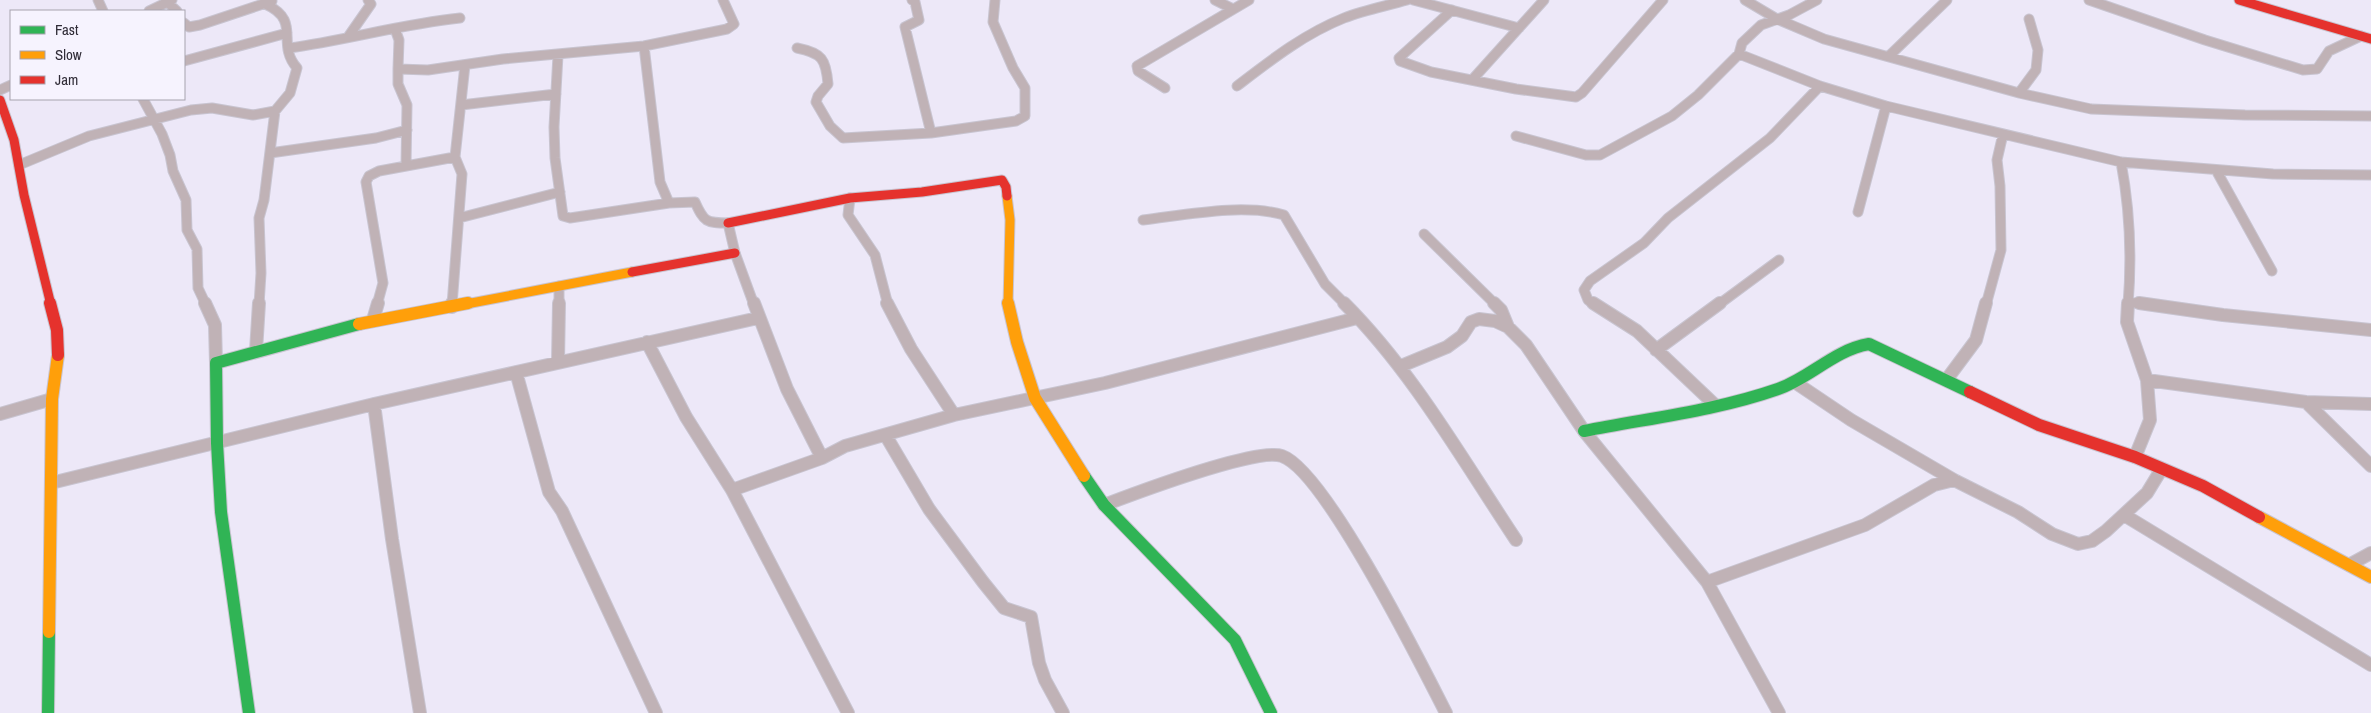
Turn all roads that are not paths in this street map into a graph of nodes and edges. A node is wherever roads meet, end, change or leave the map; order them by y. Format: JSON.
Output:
{"nodes":[{"id":1,"x":368,"y":0,"type":"edge"},
{"id":2,"x":723,"y":0,"type":"edge"},
{"id":3,"x":912,"y":0,"type":"edge"},
{"id":4,"x":995,"y":0,"type":"edge"},
{"id":5,"x":1215,"y":0,"type":"edge"},
{"id":6,"x":1249,"y":0,"type":"edge"},
{"id":7,"x":1407,"y":0,"type":"edge"},
{"id":8,"x":1413,"y":0,"type":"edge"},
{"id":9,"x":1544,"y":0,"type":"edge"},
{"id":10,"x":1662,"y":0,"type":"edge"},
{"id":11,"x":1745,"y":0,"type":"edge"},
{"id":12,"x":1817,"y":0,"type":"edge"},
{"id":13,"x":1947,"y":0,"type":"edge"},
{"id":14,"x":2089,"y":0,"type":"edge"},
{"id":15,"x":2239,"y":0,"type":"edge"},
{"id":16,"x":170,"y":1,"type":"edge"},
{"id":17,"x":269,"y":2,"type":"edge"},
{"id":18,"x":1233,"y":9,"type":"junction"},
{"id":19,"x":151,"y":10,"type":"edge"},
{"id":20,"x":1452,"y":10,"type":"junction"},
{"id":21,"x":460,"y":18,"type":"dead end"},
{"id":22,"x":1777,"y":19,"type":"junction"},
{"id":23,"x":2029,"y":19,"type":"dead end"},
{"id":24,"x":185,"y":24,"type":"edge"},
{"id":25,"x":1519,"y":28,"type":"junction"},
{"id":26,"x":395,"y":29,"type":"junction"},
{"id":27,"x":287,"y":33,"type":"junction"},
{"id":28,"x":348,"y":36,"type":"junction"},
{"id":29,"x":2366,"y":37,"type":"edge"},
{"id":30,"x":644,"y":46,"type":"junction"},
{"id":31,"x":288,"y":48,"type":"junction"},
{"id":32,"x":797,"y":48,"type":"dead end"},
{"id":33,"x":1739,"y":54,"type":"junction"},
{"id":34,"x":558,"y":55,"type":"junction"},
{"id":35,"x":1889,"y":56,"type":"junction"},
{"id":36,"x":185,"y":61,"type":"edge"},
{"id":37,"x":465,"y":65,"type":"junction"},
{"id":38,"x":398,"y":69,"type":"junction"},
{"id":39,"x":1472,"y":80,"type":"junction"},
{"id":40,"x":1237,"y":86,"type":"dead end"},
{"id":41,"x":1820,"y":86,"type":"junction"},
{"id":42,"x":1165,"y":88,"type":"dead end"},
{"id":43,"x":2019,"y":93,"type":"junction"},
{"id":44,"x":556,"y":94,"type":"junction"},
{"id":45,"x":0,"y":100,"type":"edge"},
{"id":46,"x":144,"y":100,"type":"edge"},
{"id":47,"x":461,"y":105,"type":"junction"},
{"id":48,"x":1886,"y":106,"type":"junction"},
{"id":49,"x":275,"y":111,"type":"junction"},
{"id":50,"x":3,"y":116,"type":"edge"},
{"id":51,"x":2371,"y":116,"type":"edge"},
{"id":52,"x":154,"y":120,"type":"junction"},
{"id":53,"x":407,"y":130,"type":"junction"},
{"id":54,"x":932,"y":133,"type":"junction"},
{"id":55,"x":2003,"y":134,"type":"junction"},
{"id":56,"x":1516,"y":136,"type":"dead end"},
{"id":57,"x":270,"y":153,"type":"junction"},
{"id":58,"x":455,"y":157,"type":"junction"},
{"id":59,"x":2122,"y":162,"type":"junction"},
{"id":60,"x":19,"y":165,"type":"junction"},
{"id":61,"x":406,"y":165,"type":"junction"},
{"id":62,"x":2216,"y":170,"type":"junction"},
{"id":63,"x":2371,"y":175,"type":"edge"},
{"id":64,"x":560,"y":192,"type":"junction"},
{"id":65,"x":850,"y":198,"type":"junction"},
{"id":66,"x":669,"y":203,"type":"junction"},
{"id":67,"x":1858,"y":212,"type":"dead end"},
{"id":68,"x":459,"y":218,"type":"junction"},
{"id":69,"x":1143,"y":220,"type":"dead end"},
{"id":70,"x":728,"y":223,"type":"junction"},
{"id":71,"x":1424,"y":234,"type":"dead end"},
{"id":72,"x":735,"y":253,"type":"junction"},
{"id":73,"x":1779,"y":260,"type":"dead end"},
{"id":74,"x":2272,"y":271,"type":"dead end"},
{"id":75,"x":559,"y":286,"type":"junction"},
{"id":76,"x":2129,"y":302,"type":"junction"},
{"id":77,"x":452,"y":307,"type":"junction"},
{"id":78,"x":758,"y":318,"type":"junction"},
{"id":79,"x":1358,"y":318,"type":"junction"},
{"id":80,"x":373,"y":320,"type":"junction"},
{"id":81,"x":1508,"y":327,"type":"junction"},
{"id":82,"x":2371,"y":330,"type":"edge"},
{"id":83,"x":647,"y":342,"type":"junction"},
{"id":84,"x":1656,"y":350,"type":"junction"},
{"id":85,"x":256,"y":351,"type":"junction"},
{"id":86,"x":558,"y":362,"type":"junction"},
{"id":87,"x":216,"y":363,"type":"junction"},
{"id":88,"x":1401,"y":366,"type":"junction"},
{"id":89,"x":516,"y":372,"type":"junction"},
{"id":90,"x":1947,"y":379,"type":"junction"},
{"id":91,"x":2147,"y":380,"type":"junction"},
{"id":92,"x":1796,"y":382,"type":"junction"},
{"id":93,"x":1035,"y":398,"type":"junction"},
{"id":94,"x":52,"y":399,"type":"junction"},
{"id":95,"x":2306,"y":402,"type":"junction"},
{"id":96,"x":374,"y":404,"type":"junction"},
{"id":97,"x":1714,"y":404,"type":"junction"},
{"id":98,"x":2371,"y":404,"type":"edge"},
{"id":99,"x":0,"y":414,"type":"edge"},
{"id":100,"x":954,"y":415,"type":"junction"},
{"id":101,"x":1584,"y":431,"type":"junction"},
{"id":102,"x":886,"y":436,"type":"junction"},
{"id":103,"x":217,"y":443,"type":"junction"},
{"id":104,"x":2135,"y":457,"type":"junction"},
{"id":105,"x":822,"y":458,"type":"junction"},
{"id":106,"x":2371,"y":466,"type":"edge"},
{"id":107,"x":2161,"y":470,"type":"junction"},
{"id":108,"x":1954,"y":480,"type":"junction"},
{"id":109,"x":51,"y":483,"type":"junction"},
{"id":110,"x":732,"y":490,"type":"junction"},
{"id":111,"x":1104,"y":505,"type":"junction"},
{"id":112,"x":2124,"y":514,"type":"junction"},
{"id":113,"x":1516,"y":540,"type":"dead end"},
{"id":114,"x":2371,"y":553,"type":"edge"},
{"id":115,"x":2349,"y":565,"type":"junction"},
{"id":116,"x":2371,"y":577,"type":"edge"},
{"id":117,"x":1707,"y":582,"type":"junction"},
{"id":118,"x":2371,"y":665,"type":"edge"},
{"id":119,"x":48,"y":713,"type":"edge"},
{"id":120,"x":250,"y":713,"type":"edge"},
{"id":121,"x":420,"y":713,"type":"edge"},
{"id":122,"x":656,"y":713,"type":"edge"},
{"id":123,"x":848,"y":713,"type":"edge"},
{"id":124,"x":1063,"y":713,"type":"edge"},
{"id":125,"x":1271,"y":713,"type":"edge"},
{"id":126,"x":1446,"y":713,"type":"edge"},
{"id":127,"x":1779,"y":713,"type":"edge"}],
"edges":[{"from":1,"to":28,"type":"street"},
{"from":2,"to":30,"type":"street"},
{"from":3,"to":54,"type":"street"},
{"from":4,"to":54,"type":"street"},
{"from":5,"to":18,"type":"street"},
{"from":6,"to":18,"type":"street"},
{"from":7,"to":40,"type":"street"},
{"from":8,"to":20,"type":"street"},
{"from":9,"to":25,"type":"street"},
{"from":10,"to":39,"type":"street"},
{"from":11,"to":22,"type":"street"},
{"from":12,"to":22,"type":"street"},
{"from":13,"to":35,"type":"street"},
{"from":14,"to":29,"type":"street"},
{"from":15,"to":29,"type":"street"},
{"from":16,"to":19,"type":"street"},
{"from":17,"to":24,"type":"street"},
{"from":17,"to":27,"type":"street"},
{"from":18,"to":42,"type":"street"},
{"from":20,"to":25,"type":"street"},
{"from":20,"to":39,"type":"street"},
{"from":21,"to":26,"type":"street"},
{"from":22,"to":33,"type":"street"},
{"from":22,"to":35,"type":"street"},
{"from":23,"to":43,"type":"street"},
{"from":25,"to":39,"type":"street"},
{"from":26,"to":28,"type":"street"},
{"from":26,"to":38,"type":"street"},
{"from":27,"to":31,"type":"street"},
{"from":27,"to":36,"type":"street"},
{"from":28,"to":31,"type":"street"},
{"from":30,"to":34,"type":"street"},
{"from":30,"to":66,"type":"street"},
{"from":31,"to":49,"type":"street"},
{"from":32,"to":54,"type":"street"},
{"from":33,"to":41,"type":"street"},
{"from":33,"to":56,"type":"street"},
{"from":34,"to":37,"type":"street"},
{"from":34,"to":44,"type":"street"},
{"from":35,"to":43,"type":"street"},
{"from":37,"to":38,"type":"street"},
{"from":37,"to":47,"type":"street"},
{"from":38,"to":53,"type":"street"},
{"from":41,"to":48,"type":"street"},
{"from":41,"to":84,"type":"street"},
{"from":43,"to":51,"type":"street"},
{"from":44,"to":47,"type":"street"},
{"from":44,"to":64,"type":"street"},
{"from":45,"to":50,"type":"street"},
{"from":46,"to":52,"type":"street"},
{"from":47,"to":58,"type":"street"},
{"from":48,"to":55,"type":"street"},
{"from":48,"to":67,"type":"street"},
{"from":49,"to":52,"type":"street"},
{"from":49,"to":57,"type":"street"},
{"from":50,"to":60,"type":"street"},
{"from":52,"to":60,"type":"street"},
{"from":52,"to":87,"type":"street"},
{"from":53,"to":57,"type":"street"},
{"from":53,"to":61,"type":"street"},
{"from":55,"to":59,"type":"street"},
{"from":55,"to":90,"type":"street"},
{"from":57,"to":85,"type":"street"},
{"from":58,"to":61,"type":"street"},
{"from":58,"to":68,"type":"street"},
{"from":59,"to":62,"type":"street"},
{"from":59,"to":76,"type":"street"},
{"from":60,"to":94,"type":"street"},
{"from":61,"to":80,"type":"street"},
{"from":62,"to":63,"type":"street"},
{"from":62,"to":74,"type":"street"},
{"from":64,"to":66,"type":"street"},
{"from":64,"to":68,"type":"street"},
{"from":65,"to":70,"type":"street"},
{"from":65,"to":93,"type":"street"},
{"from":65,"to":100,"type":"street"},
{"from":66,"to":70,"type":"street"},
{"from":68,"to":77,"type":"street"},
{"from":69,"to":79,"type":"street"},
{"from":70,"to":72,"type":"street"},
{"from":71,"to":81,"type":"street"},
{"from":72,"to":75,"type":"street"},
{"from":72,"to":78,"type":"street"},
{"from":73,"to":84,"type":"street"},
{"from":75,"to":77,"type":"street"},
{"from":75,"to":86,"type":"street"},
{"from":76,"to":82,"type":"street"},
{"from":76,"to":91,"type":"street"},
{"from":77,"to":80,"type":"street"},
{"from":78,"to":83,"type":"street"},
{"from":78,"to":105,"type":"street"},
{"from":79,"to":88,"type":"street"},
{"from":79,"to":93,"type":"street"},
{"from":80,"to":85,"type":"street"},
{"from":81,"to":88,"type":"street"},
{"from":81,"to":101,"type":"street"},
{"from":83,"to":86,"type":"street"},
{"from":83,"to":110,"type":"street"},
{"from":84,"to":97,"type":"street"},
{"from":85,"to":87,"type":"street"},
{"from":86,"to":89,"type":"street"},
{"from":87,"to":103,"type":"street"},
{"from":88,"to":113,"type":"street"},
{"from":89,"to":96,"type":"street"},
{"from":89,"to":122,"type":"street"},
{"from":90,"to":92,"type":"street"},
{"from":90,"to":104,"type":"street"},
{"from":91,"to":95,"type":"street"},
{"from":91,"to":104,"type":"street"},
{"from":92,"to":97,"type":"street"},
{"from":92,"to":108,"type":"street"},
{"from":93,"to":100,"type":"street"},
{"from":93,"to":111,"type":"street"},
{"from":94,"to":99,"type":"street"},
{"from":94,"to":109,"type":"street"},
{"from":95,"to":98,"type":"street"},
{"from":95,"to":106,"type":"street"},
{"from":96,"to":103,"type":"street"},
{"from":96,"to":121,"type":"street"},
{"from":97,"to":101,"type":"street"},
{"from":100,"to":102,"type":"street"},
{"from":101,"to":117,"type":"street"},
{"from":102,"to":105,"type":"street"},
{"from":102,"to":124,"type":"street"},
{"from":103,"to":109,"type":"street"},
{"from":103,"to":120,"type":"street"},
{"from":104,"to":107,"type":"street"},
{"from":105,"to":110,"type":"street"},
{"from":107,"to":112,"type":"street"},
{"from":107,"to":115,"type":"street"},
{"from":108,"to":112,"type":"street"},
{"from":108,"to":117,"type":"street"},
{"from":109,"to":119,"type":"street"},
{"from":110,"to":123,"type":"street"},
{"from":111,"to":125,"type":"street"},
{"from":111,"to":126,"type":"street"},
{"from":112,"to":118,"type":"street"},
{"from":114,"to":115,"type":"street"},
{"from":115,"to":116,"type":"street"},
{"from":117,"to":127,"type":"street"}]}
